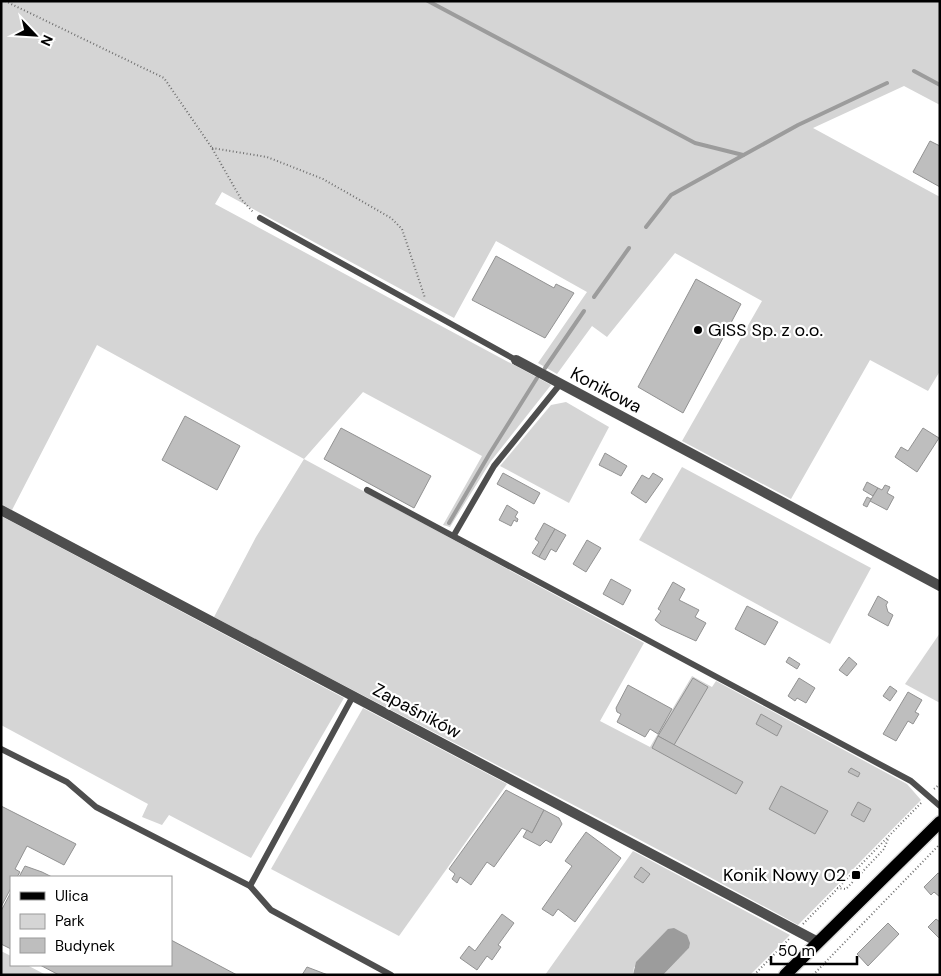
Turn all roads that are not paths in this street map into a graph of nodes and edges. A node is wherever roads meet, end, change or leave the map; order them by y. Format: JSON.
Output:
{"nodes":[{"id":1,"x":260,"y":218,"type":"road end"},
{"id":2,"x":516,"y":360,"type":"joint"},
{"id":3,"x":561,"y":384,"type":"junction"},
{"id":4,"x":367,"y":490,"type":"dead end"},
{"id":5,"x":1,"y":510,"type":"edge"},
{"id":6,"x":454,"y":535,"type":"junction"},
{"id":7,"x":940,"y":586,"type":"edge"},
{"id":8,"x":353,"y":696,"type":"junction"},
{"id":9,"x":1,"y":749,"type":"edge"},
{"id":10,"x":940,"y":806,"type":"edge"},
{"id":11,"x":940,"y":822,"type":"edge"},
{"id":12,"x":250,"y":886,"type":"junction"},
{"id":13,"x":818,"y":942,"type":"junction"},
{"id":14,"x":391,"y":975,"type":"edge"},
{"id":15,"x":785,"y":975,"type":"edge"}],
"edges":[{"from":1,"to":2,"type":"lane","name":"Konikowa"},
{"from":2,"to":3,"type":"street","name":"Konikowa"},
{"from":3,"to":6,"type":"lane"},
{"from":3,"to":7,"type":"street","name":"Konikowa"},
{"from":4,"to":6,"type":"lane"},
{"from":5,"to":8,"type":"street","name":"Zapaśników"},
{"from":6,"to":10,"type":"lane"},
{"from":8,"to":12,"type":"lane"},
{"from":8,"to":13,"type":"street","name":"Zapaśników"},
{"from":9,"to":12,"type":"lane"},
{"from":11,"to":13,"type":"main road"},
{"from":12,"to":14,"type":"lane"},
{"from":13,"to":15,"type":"main road"}]}
